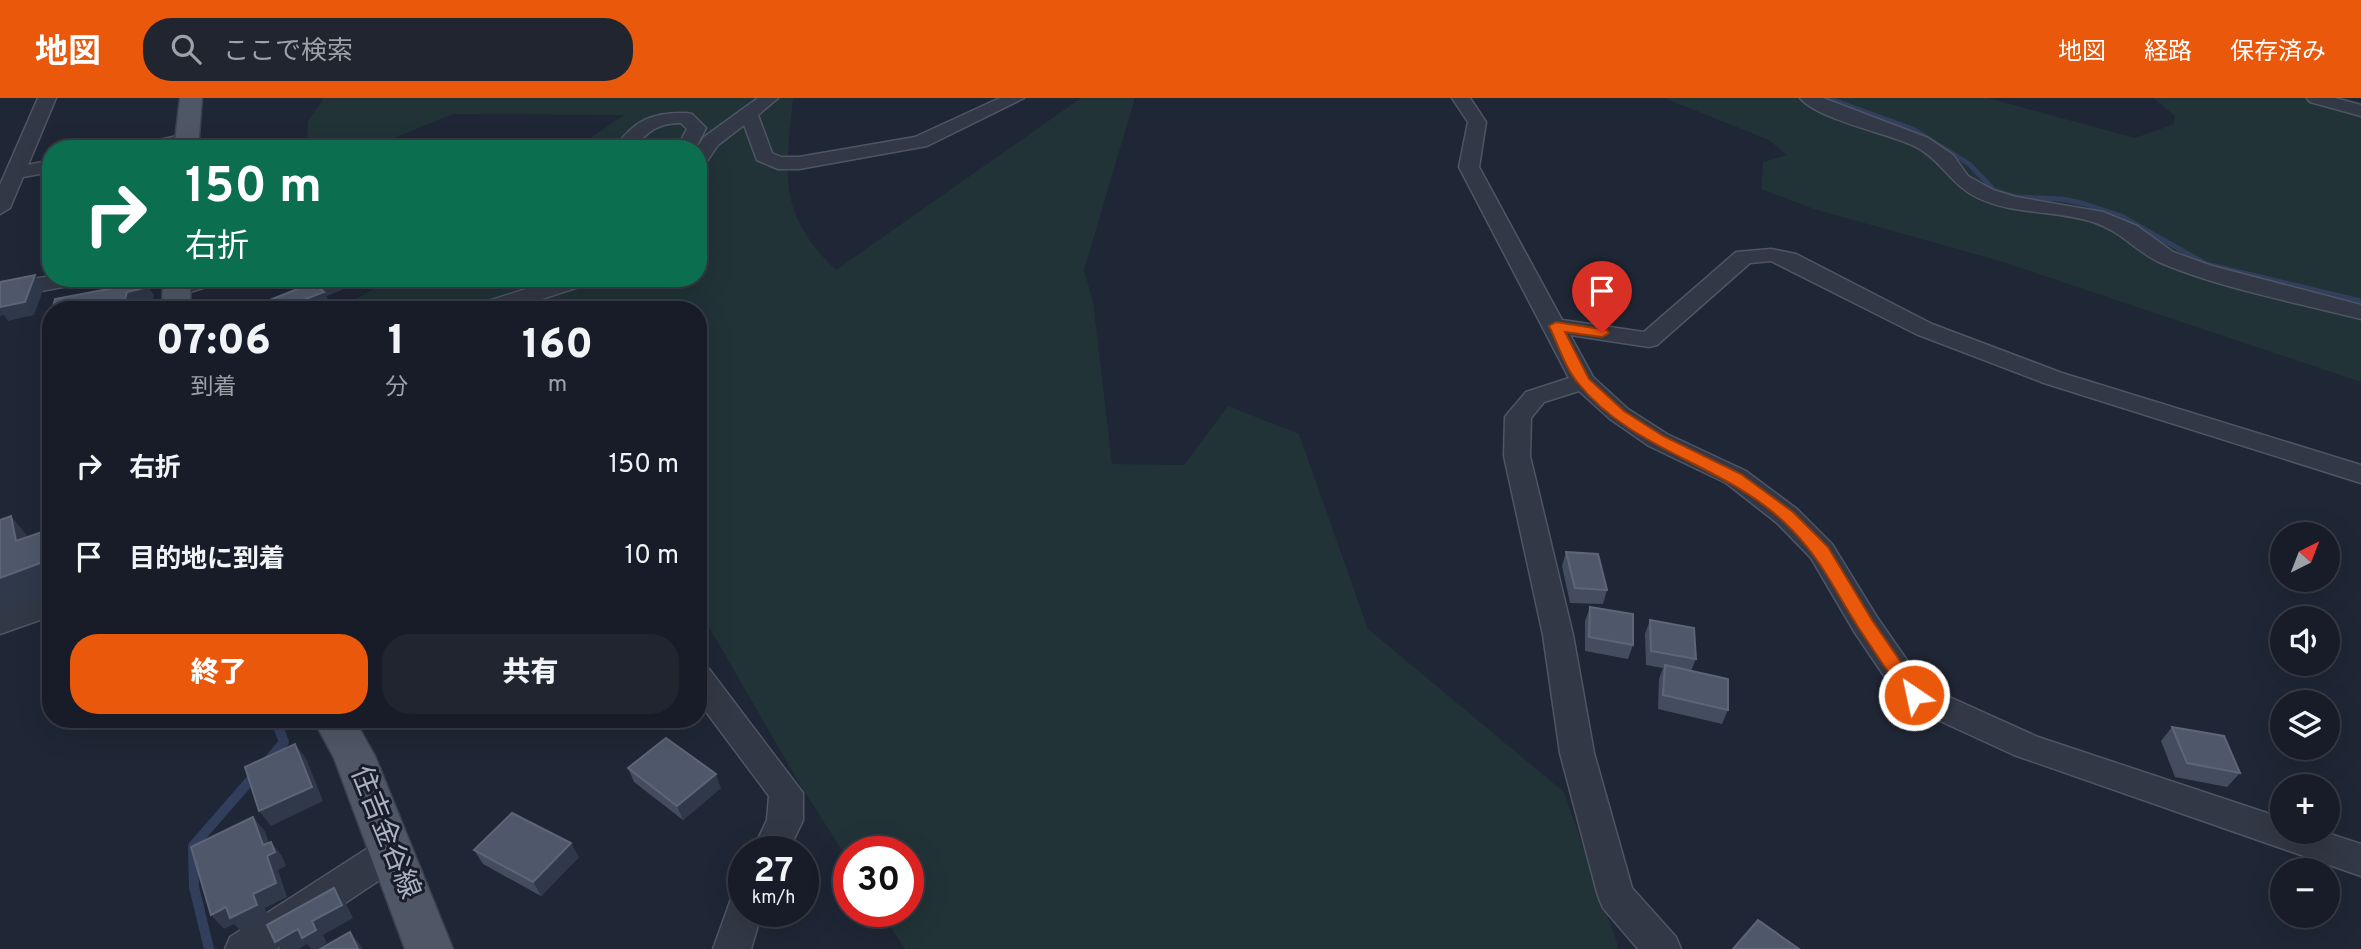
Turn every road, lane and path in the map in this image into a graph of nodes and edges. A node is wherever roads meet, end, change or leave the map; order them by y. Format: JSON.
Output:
{"nodes":[{"id":1,"x":47,"y":98,"type":"edge"},
{"id":2,"x":191,"y":98,"type":"edge"},
{"id":3,"x":769,"y":98,"type":"edge"},
{"id":4,"x":1015,"y":98,"type":"edge"},
{"id":5,"x":1461,"y":98,"type":"edge"},
{"id":6,"x":1809,"y":98,"type":"edge"},
{"id":7,"x":2316,"y":98,"type":"edge"},
{"id":8,"x":2361,"y":111,"type":"edge"},
{"id":9,"x":749,"y":114,"type":"junction"},
{"id":10,"x":187,"y":140,"type":"edge"},
{"id":11,"x":631,"y":140,"type":"edge"},
{"id":12,"x":690,"y":140,"type":"edge"},
{"id":13,"x":707,"y":147,"type":"edge"},
{"id":14,"x":42,"y":168,"type":"edge"},
{"id":15,"x":15,"y":173,"type":"junction"},
{"id":16,"x":0,"y":208,"type":"edge"},
{"id":17,"x":42,"y":284,"type":"edge"},
{"id":18,"x":555,"y":287,"type":"edge"},
{"id":19,"x":0,"y":292,"type":"edge"},
{"id":20,"x":512,"y":301,"type":"edge"},
{"id":21,"x":2361,"y":312,"type":"edge"},
{"id":22,"x":1556,"y":326,"type":"junction"},
{"id":23,"x":1583,"y":381,"type":"junction"},
{"id":24,"x":2361,"y":474,"type":"edge"},
{"id":25,"x":42,"y":607,"type":"edge"},
{"id":26,"x":0,"y":623,"type":"edge"},
{"id":27,"x":707,"y":689,"type":"edge"},
{"id":28,"x":338,"y":728,"type":"edge"},
{"id":29,"x":778,"y":836,"type":"edge"},
{"id":30,"x":391,"y":852,"type":"junction"},
{"id":31,"x":2361,"y":860,"type":"edge"},
{"id":32,"x":739,"y":927,"type":"edge"},
{"id":33,"x":244,"y":949,"type":"edge"},
{"id":34,"x":429,"y":949,"type":"edge"},
{"id":35,"x":732,"y":949,"type":"edge"},
{"id":36,"x":1662,"y":949,"type":"edge"}],
"edges":[{"from":1,"to":15,"type":"street"},
{"from":2,"to":10,"type":"main road"},
{"from":3,"to":9,"type":"street"},
{"from":4,"to":9,"type":"street"},
{"from":5,"to":22,"type":"street"},
{"from":6,"to":21,"type":"street"},
{"from":7,"to":8,"type":"street"},
{"from":9,"to":13,"type":"street"},
{"from":11,"to":12,"type":"street"},
{"from":14,"to":15,"type":"street"},
{"from":15,"to":16,"type":"street"},
{"from":17,"to":19,"type":"street"},
{"from":18,"to":20,"type":"street"},
{"from":22,"to":23,"type":"street"},
{"from":22,"to":24,"type":"street"},
{"from":23,"to":31,"type":"street"},
{"from":23,"to":36,"type":"street"},
{"from":25,"to":26,"type":"street"},
{"from":27,"to":29,"type":"street"},
{"from":28,"to":30,"type":"main road","name":"住吉金谷線"},
{"from":30,"to":33,"type":"street"},
{"from":30,"to":34,"type":"main road","name":"住吉金谷線"},
{"from":32,"to":35,"type":"street"}]}
